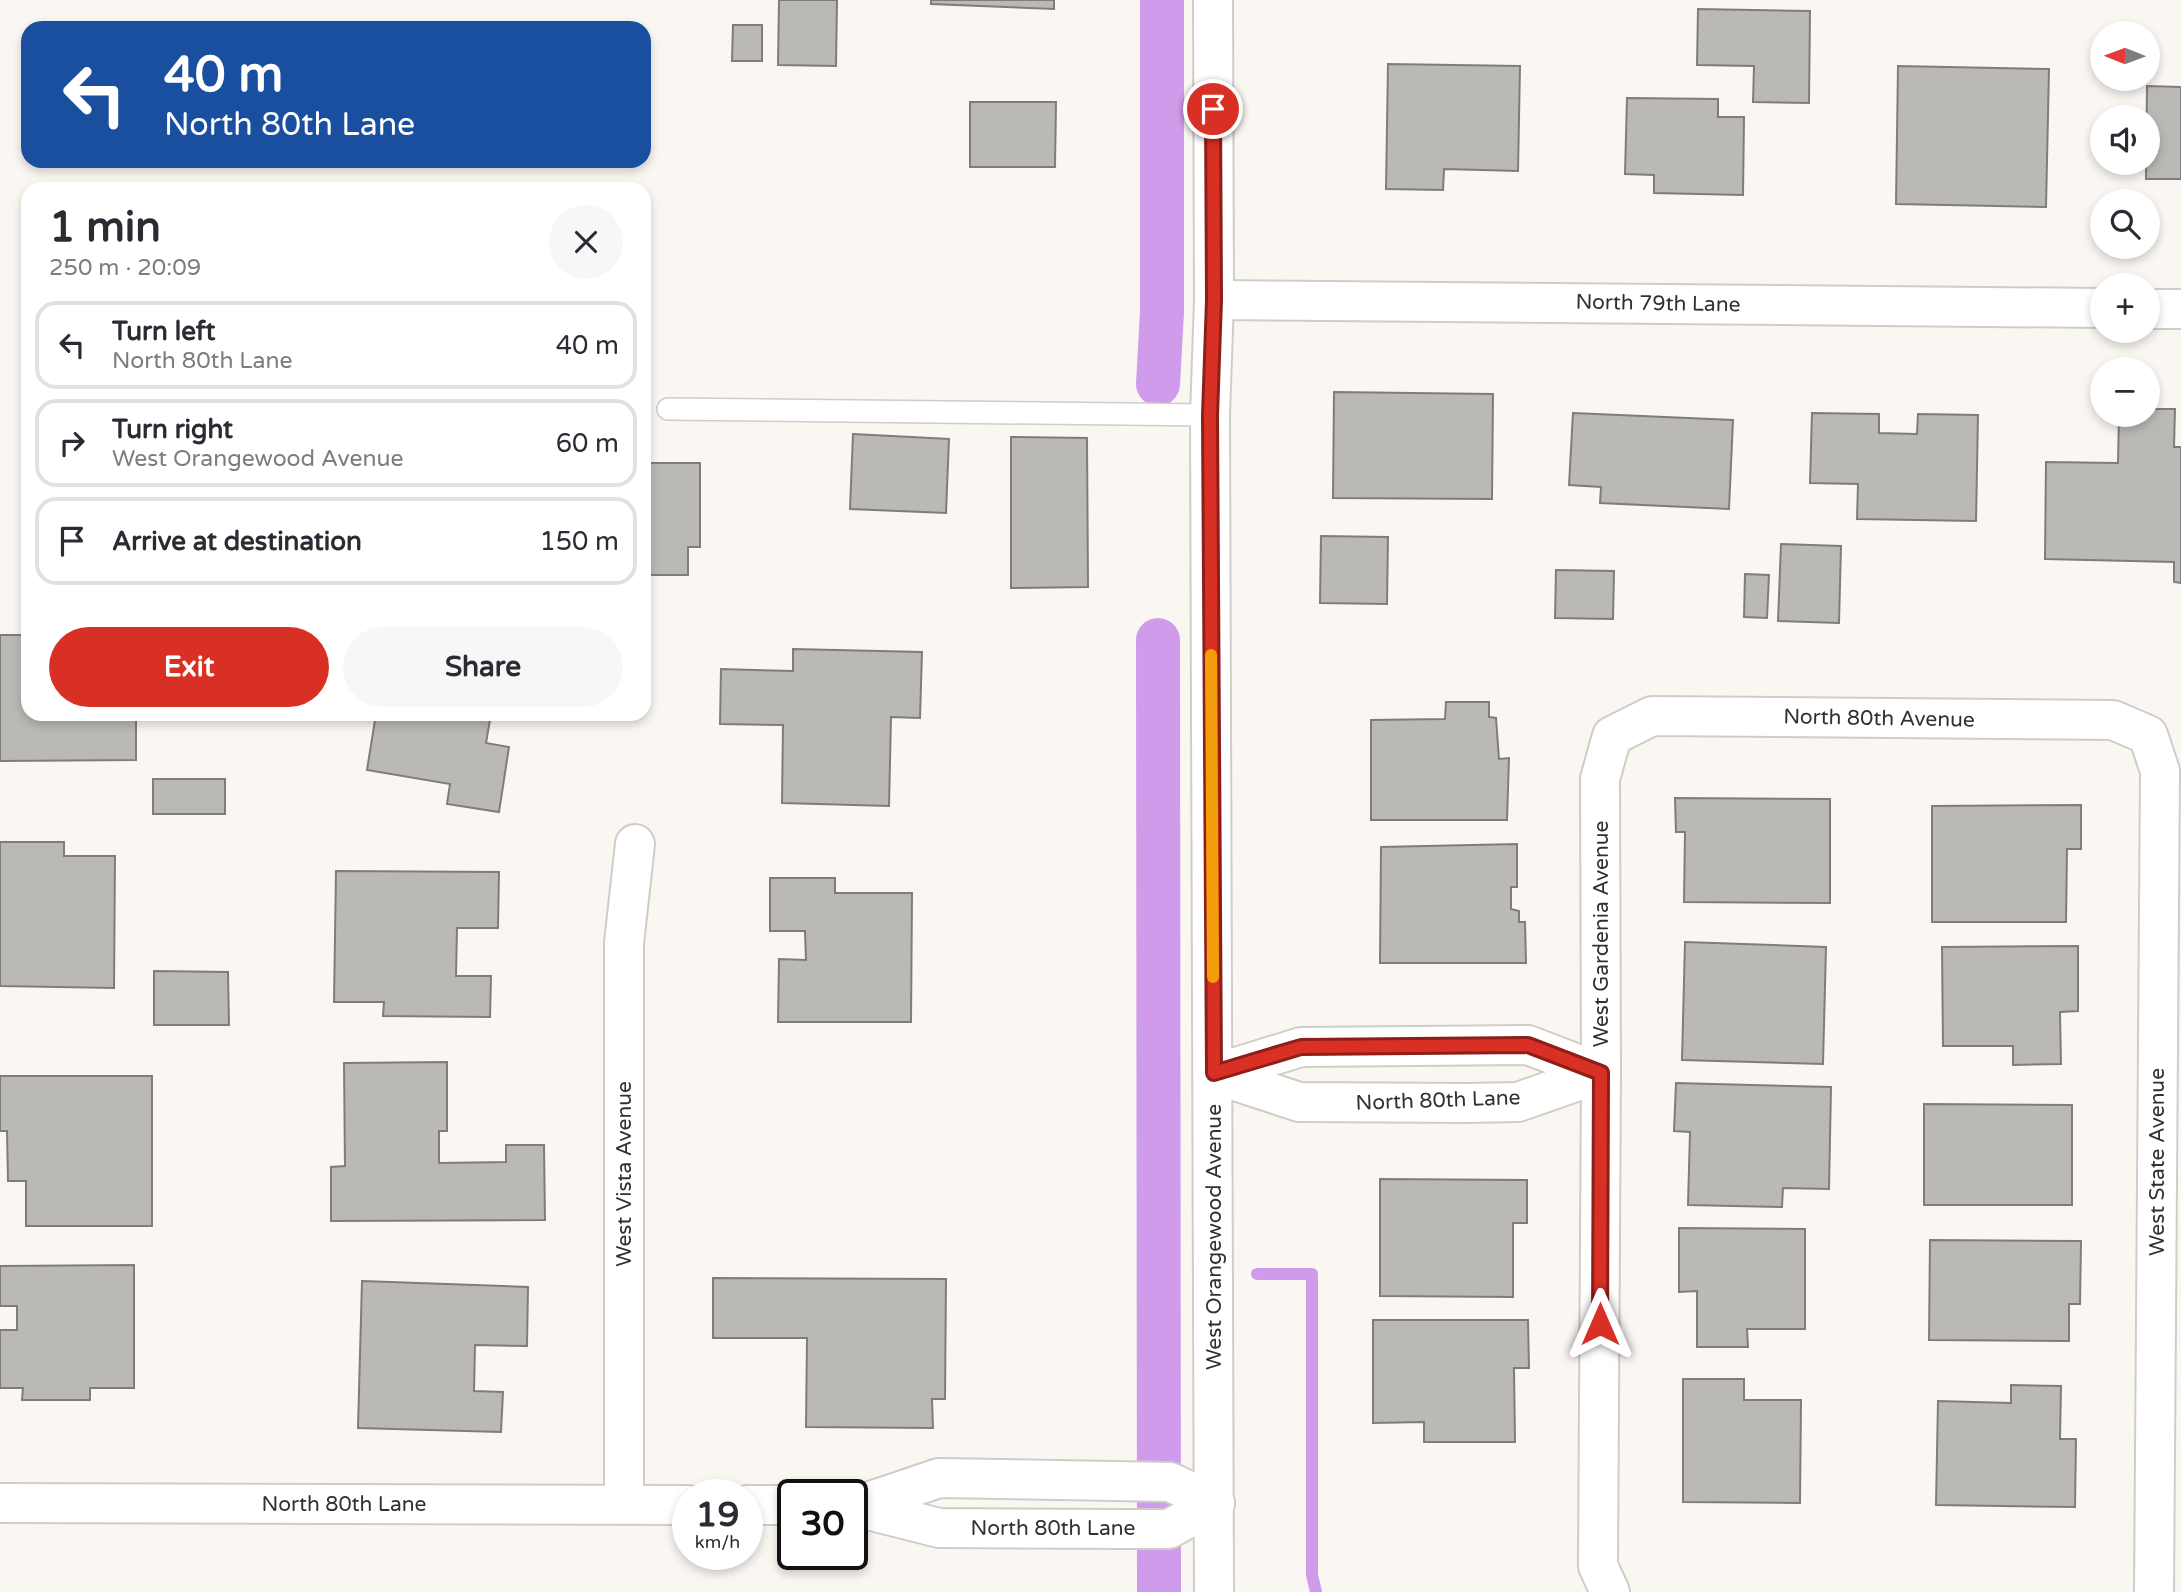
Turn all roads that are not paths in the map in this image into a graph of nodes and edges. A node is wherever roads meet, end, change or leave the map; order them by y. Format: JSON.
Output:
{"nodes":[{"id":1,"x":1213,"y":0,"type":"edge"},
{"id":2,"x":1214,"y":300,"type":"junction"},
{"id":3,"x":2090,"y":308,"type":"edge"},
{"id":4,"x":2160,"y":309,"type":"edge"},
{"id":5,"x":2181,"y":309,"type":"edge"},
{"id":6,"x":668,"y":409,"type":"dead end"},
{"id":7,"x":1210,"y":415,"type":"junction"},
{"id":8,"x":2148,"y":735,"type":"joint"},
{"id":9,"x":1612,"y":736,"type":"joint"},
{"id":10,"x":635,"y":844,"type":"dead end"},
{"id":11,"x":1406,"y":1047,"type":"junction"},
{"id":12,"x":1214,"y":1073,"type":"junction"},
{"id":13,"x":1601,"y":1073,"type":"junction"},
{"id":14,"x":1405,"y":1104,"type":"junction"},
{"id":15,"x":993,"y":1479,"type":"junction"},
{"id":16,"x":868,"y":1501,"type":"edge"},
{"id":17,"x":0,"y":1503,"type":"edge"},
{"id":18,"x":1215,"y":1503,"type":"junction"},
{"id":19,"x":624,"y":1504,"type":"junction"},
{"id":20,"x":672,"y":1505,"type":"edge"},
{"id":21,"x":868,"y":1510,"type":"edge"},
{"id":22,"x":994,"y":1528,"type":"junction"},
{"id":23,"x":1214,"y":1592,"type":"edge"},
{"id":24,"x":1610,"y":1592,"type":"edge"},
{"id":25,"x":2154,"y":1592,"type":"edge"}],
"edges":[{"from":1,"to":2,"type":"street","name":"West Orangewood Avenue"},
{"from":2,"to":3,"type":"street","name":"North 79th Lane"},
{"from":2,"to":7,"type":"street","name":"West Orangewood Avenue"},
{"from":4,"to":5,"type":"street"},
{"from":6,"to":7,"type":"lane"},
{"from":7,"to":12,"type":"street","name":"West Orangewood Avenue"},
{"from":8,"to":9,"type":"street","name":"North 80th Avenue"},
{"from":8,"to":25,"type":"street","name":"West State Avenue"},
{"from":9,"to":13,"type":"street","name":"West Gardenia Avenue"},
{"from":10,"to":19,"type":"street","name":"West Vista Avenue"},
{"from":11,"to":12,"type":"street"},
{"from":11,"to":13,"type":"street"},
{"from":11,"to":14,"type":"street"},
{"from":12,"to":14,"type":"street","name":"North 80th Lane"},
{"from":12,"to":18,"type":"street","name":"West Orangewood Avenue"},
{"from":13,"to":14,"type":"street","name":"North 80th Lane"},
{"from":13,"to":24,"type":"street","name":"West Gardenia Avenue"},
{"from":15,"to":16,"type":"street","name":"North 80th Lane"},
{"from":15,"to":18,"type":"street","name":"North 80th Lane"},
{"from":15,"to":22,"type":"street"},
{"from":17,"to":19,"type":"street","name":"North 80th Lane"},
{"from":18,"to":22,"type":"street","name":"North 80th Lane"},
{"from":18,"to":23,"type":"street","name":"West Orangewood Avenue"},
{"from":19,"to":20,"type":"street","name":"North 80th Lane"},
{"from":21,"to":22,"type":"street","name":"North 80th Lane"}]}
